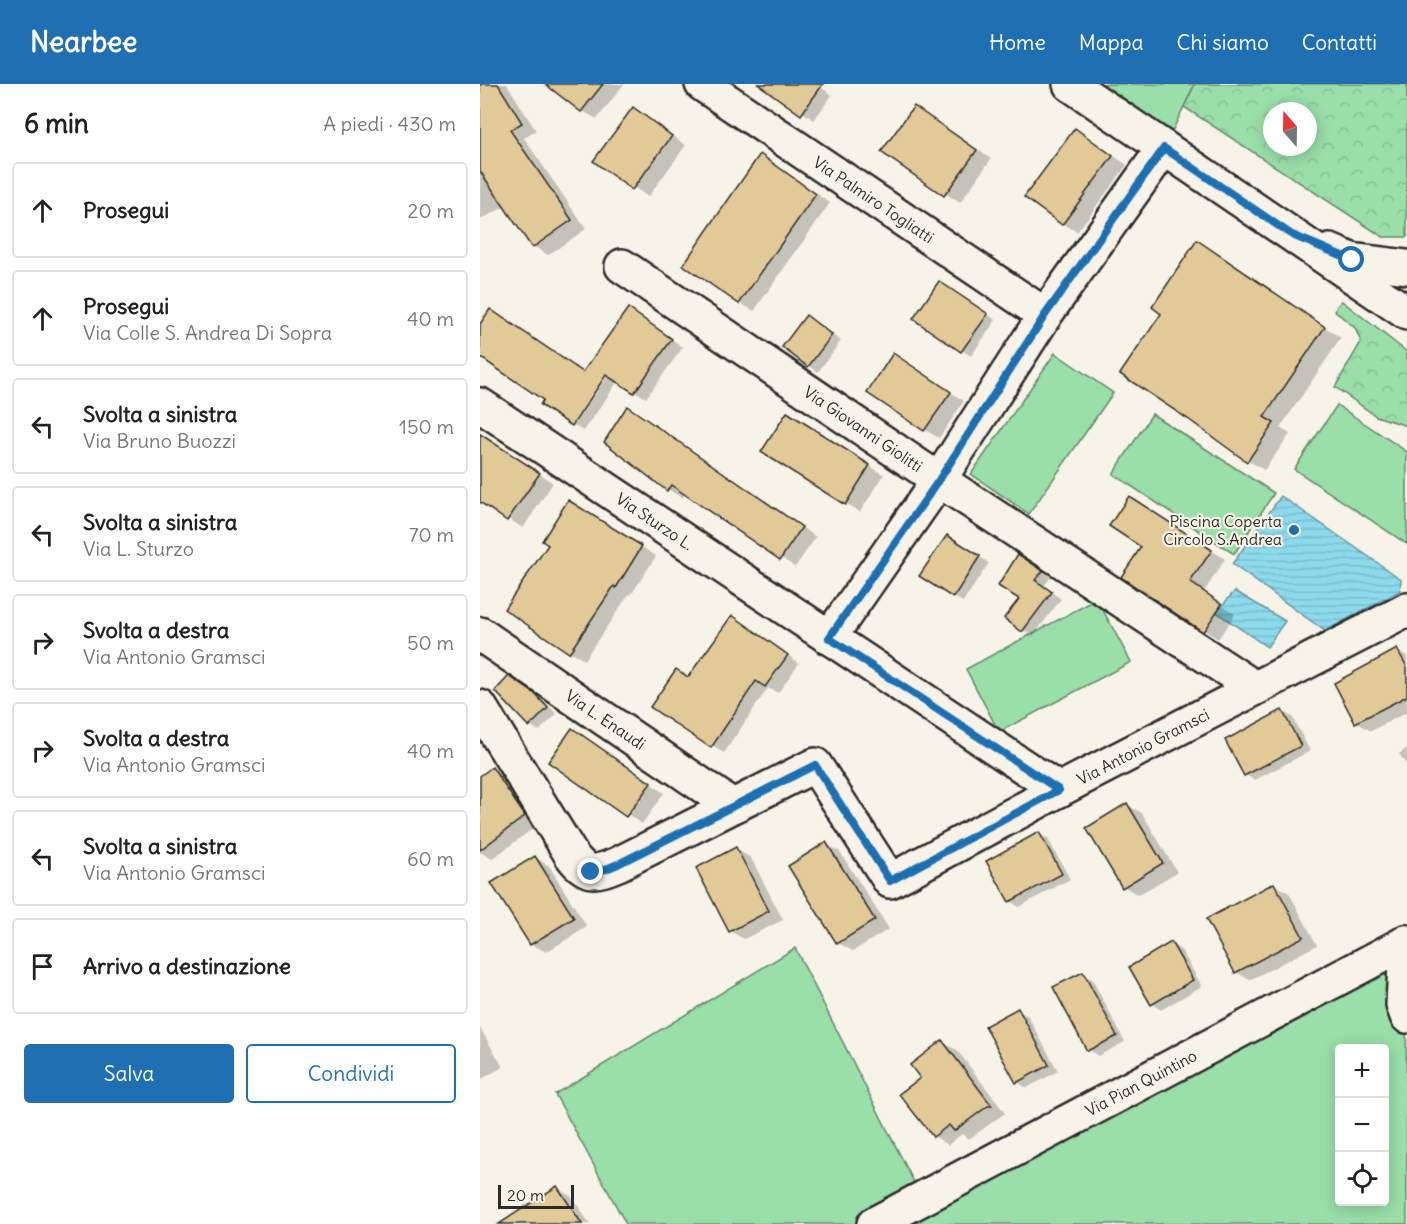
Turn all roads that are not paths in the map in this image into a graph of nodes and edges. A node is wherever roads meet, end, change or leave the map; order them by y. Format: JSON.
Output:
{"nodes":[{"id":1,"x":702,"y":84,"type":"edge"},
{"id":2,"x":1070,"y":84,"type":"edge"},
{"id":3,"x":1164,"y":148,"type":"junction"},
{"id":4,"x":1292,"y":235,"type":"junction"},
{"id":5,"x":622,"y":266,"type":"dead end"},
{"id":6,"x":1407,"y":267,"type":"edge"},
{"id":7,"x":1407,"y":313,"type":"edge"},
{"id":8,"x":1045,"y":315,"type":"junction"},
{"id":9,"x":480,"y":405,"type":"edge"},
{"id":10,"x":939,"y":480,"type":"junction"},
{"id":11,"x":1407,"y":610,"type":"edge"},
{"id":12,"x":480,"y":634,"type":"edge"},
{"id":13,"x":829,"y":638,"type":"junction"},
{"id":14,"x":1256,"y":688,"type":"junction"},
{"id":15,"x":480,"y":707,"type":"edge"},
{"id":16,"x":1059,"y":790,"type":"junction"},
{"id":17,"x":731,"y":806,"type":"junction"},
{"id":18,"x":1407,"y":942,"type":"edge"},
{"id":19,"x":1407,"y":1016,"type":"edge"},
{"id":20,"x":874,"y":1224,"type":"edge"}],
"edges":[{"from":1,"to":8,"type":"street","name":"Via Palmiro Togliatti"},
{"from":2,"to":3,"type":"street"},
{"from":3,"to":4,"type":"street"},
{"from":3,"to":8,"type":"street"},
{"from":4,"to":6,"type":"street"},
{"from":4,"to":7,"type":"street"},
{"from":5,"to":10,"type":"street","name":"Via Giovanni Giolitti"},
{"from":8,"to":10,"type":"street"},
{"from":9,"to":13,"type":"street","name":"Via Sturzo L."},
{"from":10,"to":13,"type":"street"},
{"from":10,"to":14,"type":"street","name":"Via Giovanni Giolitti"},
{"from":11,"to":14,"type":"street","name":"Via Antonio Gramsci"},
{"from":12,"to":17,"type":"street","name":"Via L. Enaudi"},
{"from":13,"to":16,"type":"street","name":"Via Sturzo L."},
{"from":14,"to":16,"type":"street","name":"Via Antonio Gramsci"},
{"from":15,"to":17,"type":"street","name":"Via Antonio Gramsci"},
{"from":16,"to":17,"type":"street","name":"Via Antonio Gramsci"},
{"from":18,"to":19,"type":"street"},
{"from":18,"to":20,"type":"street","name":"Via Pian Quintino"}]}
